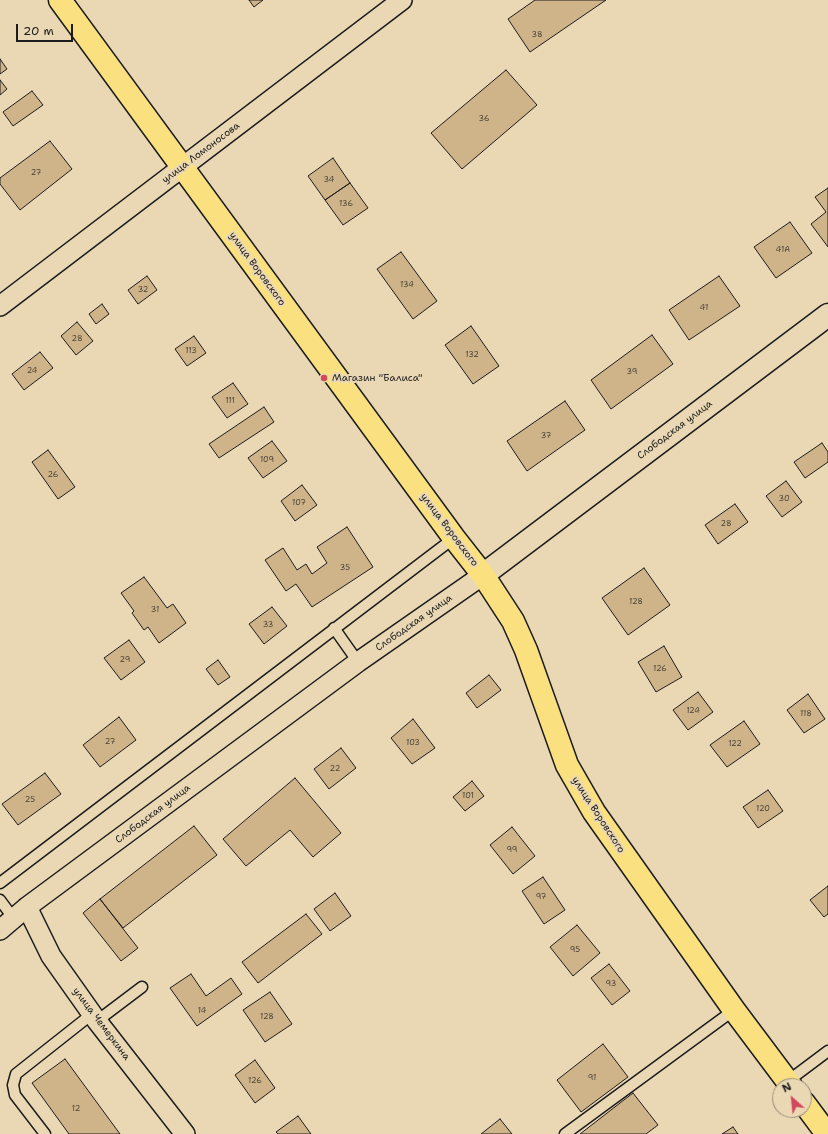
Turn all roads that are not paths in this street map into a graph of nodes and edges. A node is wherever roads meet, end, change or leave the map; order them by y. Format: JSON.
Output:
{"nodes":[{"id":1,"x":60,"y":0,"type":"edge"},
{"id":2,"x":402,"y":0,"type":"edge"},
{"id":3,"x":183,"y":167,"type":"junction"},
{"id":4,"x":0,"y":306,"type":"edge"},
{"id":5,"x":828,"y":315,"type":"edge"},
{"id":6,"x":454,"y":538,"type":"junction"},
{"id":7,"x":483,"y":575,"type":"junction"},
{"id":8,"x":334,"y":628,"type":"junction"},
{"id":9,"x":358,"y":662,"type":"junction"},
{"id":10,"x":0,"y":883,"type":"edge"},
{"id":11,"x":0,"y":900,"type":"edge"},
{"id":12,"x":14,"y":919,"type":"edge"},
{"id":13,"x":142,"y":986,"type":"dead end"},
{"id":14,"x":734,"y":1010,"type":"junction"},
{"id":15,"x":94,"y":1018,"type":"junction"},
{"id":16,"x":828,"y":1051,"type":"edge"},
{"id":17,"x":785,"y":1078,"type":"edge"},
{"id":18,"x":796,"y":1078,"type":"edge"},
{"id":19,"x":812,"y":1113,"type":"edge"},
{"id":20,"x":45,"y":1134,"type":"edge"},
{"id":21,"x":185,"y":1134,"type":"edge"},
{"id":22,"x":565,"y":1134,"type":"edge"},
{"id":23,"x":828,"y":1134,"type":"edge"}],
"edges":[{"from":1,"to":3,"type":"main road","name":"улица Воровского"},
{"from":2,"to":3,"type":"street","name":"улица Ломоносова"},
{"from":3,"to":4,"type":"street","name":"улица Ломоносова"},
{"from":3,"to":6,"type":"main road","name":"улица Воровского"},
{"from":5,"to":7,"type":"street","name":"Слободская улица"},
{"from":6,"to":7,"type":"main road","name":"улица Воровского"},
{"from":6,"to":8,"type":"lane"},
{"from":7,"to":9,"type":"street","name":"Слободская улица"},
{"from":7,"to":14,"type":"main road","name":"улица Воровского"},
{"from":8,"to":9,"type":"lane"},
{"from":8,"to":10,"type":"lane"},
{"from":9,"to":12,"type":"street","name":"Слободская улица"},
{"from":11,"to":12,"type":"lane"},
{"from":12,"to":15,"type":"street","name":"улица Чемеркина"},
{"from":13,"to":15,"type":"lane"},
{"from":14,"to":17,"type":"main road","name":"улица Воровского"},
{"from":14,"to":22,"type":"lane"},
{"from":15,"to":20,"type":"lane"},
{"from":15,"to":21,"type":"street","name":"улица Чемеркина"},
{"from":16,"to":18,"type":"lane"},
{"from":19,"to":23,"type":"main road"}]}
